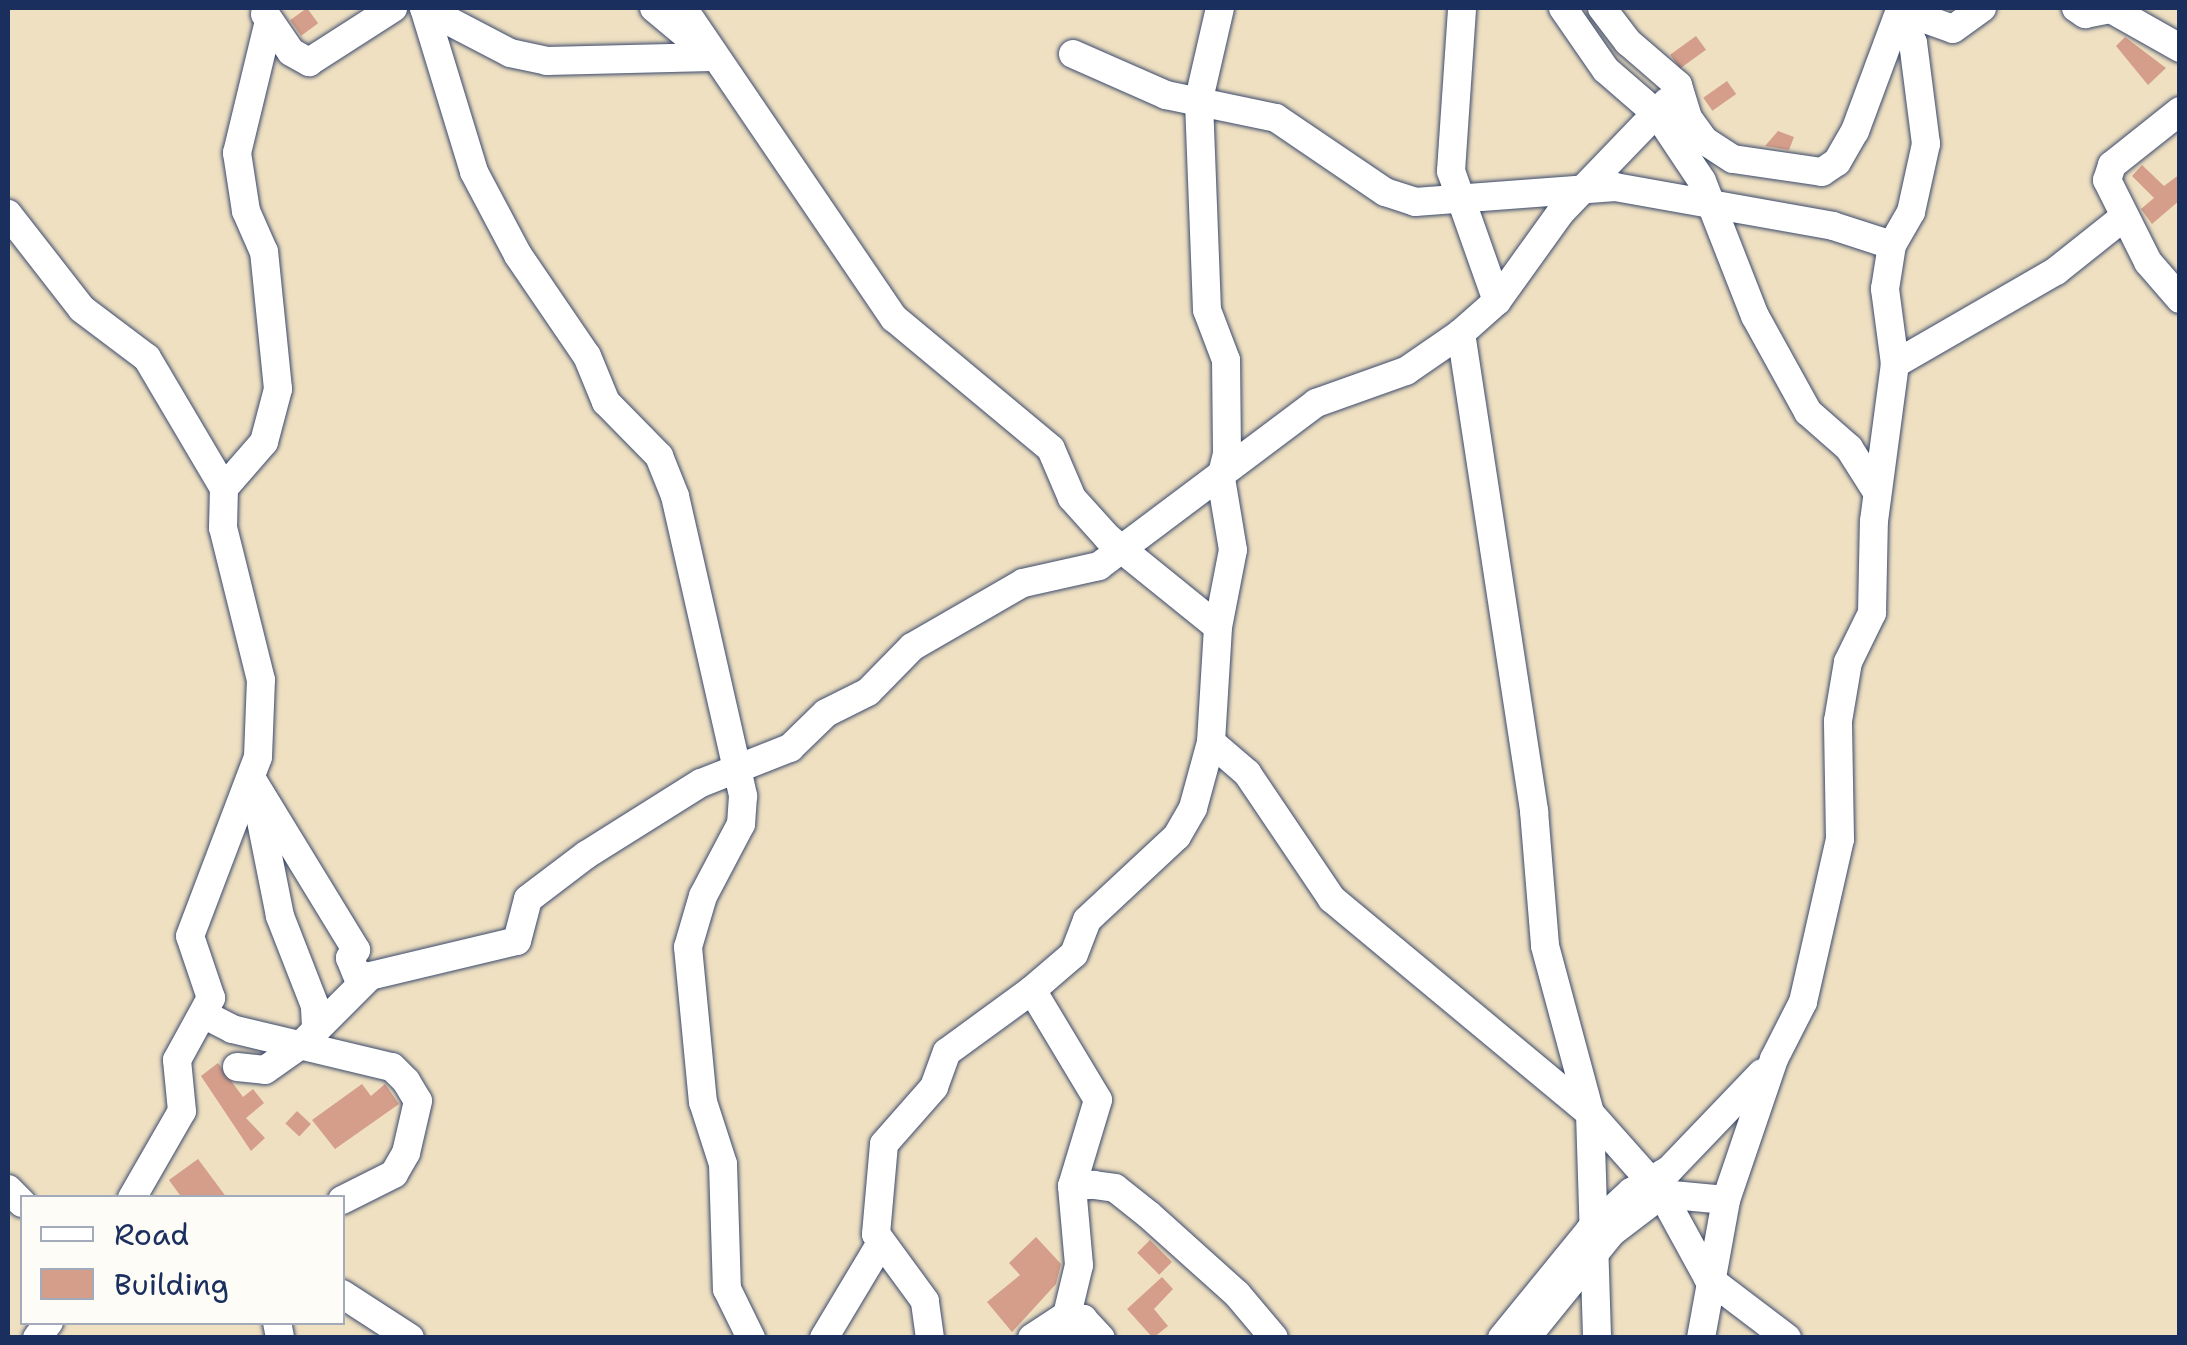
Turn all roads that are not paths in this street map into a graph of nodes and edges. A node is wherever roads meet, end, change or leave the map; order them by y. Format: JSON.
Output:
{"nodes":[{"id":1,"x":394,"y":8,"type":"edge"},
{"id":2,"x":654,"y":8,"type":"edge"},
{"id":3,"x":684,"y":8,"type":"edge"},
{"id":4,"x":702,"y":8,"type":"edge"},
{"id":5,"x":1220,"y":8,"type":"edge"},
{"id":6,"x":1462,"y":8,"type":"edge"},
{"id":7,"x":1563,"y":8,"type":"edge"},
{"id":8,"x":1602,"y":8,"type":"edge"},
{"id":9,"x":1982,"y":8,"type":"edge"},
{"id":10,"x":2076,"y":8,"type":"edge"},
{"id":11,"x":1900,"y":9,"type":"edge"},
{"id":12,"x":266,"y":16,"type":"edge"},
{"id":13,"x":2180,"y":48,"type":"edge"},
{"id":14,"x":1073,"y":54,"type":"dead end"},
{"id":15,"x":712,"y":58,"type":"junction"},
{"id":16,"x":1678,"y":84,"type":"junction"},
{"id":17,"x":2180,"y":98,"type":"edge"},
{"id":18,"x":1198,"y":99,"type":"junction"},
{"id":19,"x":1658,"y":115,"type":"junction"},
{"id":20,"x":2172,"y":117,"type":"edge"},
{"id":21,"x":1584,"y":188,"type":"junction"},
{"id":22,"x":1460,"y":201,"type":"junction"},
{"id":23,"x":1713,"y":206,"type":"junction"},
{"id":24,"x":8,"y":214,"type":"edge"},
{"id":25,"x":2124,"y":217,"type":"junction"},
{"id":26,"x":1892,"y":246,"type":"junction"},
{"id":27,"x":2180,"y":300,"type":"edge"},
{"id":28,"x":1497,"y":301,"type":"junction"},
{"id":29,"x":1462,"y":334,"type":"junction"},
{"id":30,"x":1895,"y":364,"type":"junction"},
{"id":31,"x":1221,"y":478,"type":"junction"},
{"id":32,"x":224,"y":488,"type":"junction"},
{"id":33,"x":1877,"y":492,"type":"junction"},
{"id":34,"x":1118,"y":548,"type":"junction"},
{"id":35,"x":1218,"y":627,"type":"junction"},
{"id":36,"x":1211,"y":742,"type":"junction"},
{"id":37,"x":740,"y":771,"type":"junction"},
{"id":38,"x":253,"y":782,"type":"junction"},
{"id":39,"x":360,"y":984,"type":"junction"},
{"id":40,"x":1032,"y":990,"type":"junction"},
{"id":41,"x":207,"y":1016,"type":"junction"},
{"id":42,"x":309,"y":1036,"type":"junction"},
{"id":43,"x":1774,"y":1059,"type":"junction"},
{"id":44,"x":236,"y":1067,"type":"dead end"},
{"id":45,"x":1590,"y":1112,"type":"junction"},
{"id":46,"x":1072,"y":1186,"type":"junction"},
{"id":47,"x":1656,"y":1187,"type":"junction"},
{"id":48,"x":135,"y":1195,"type":"edge"},
{"id":49,"x":345,"y":1198,"type":"edge"},
{"id":50,"x":1726,"y":1200,"type":"junction"},
{"id":51,"x":1592,"y":1241,"type":"junction"},
{"id":52,"x":879,"y":1246,"type":"junction"},
{"id":53,"x":1708,"y":1278,"type":"junction"},
{"id":54,"x":345,"y":1296,"type":"edge"},
{"id":55,"x":1034,"y":1336,"type":"edge"},
{"id":56,"x":410,"y":1338,"type":"edge"},
{"id":57,"x":751,"y":1338,"type":"edge"},
{"id":58,"x":824,"y":1338,"type":"edge"},
{"id":59,"x":930,"y":1338,"type":"edge"},
{"id":60,"x":1101,"y":1338,"type":"edge"},
{"id":61,"x":1274,"y":1338,"type":"edge"},
{"id":62,"x":1502,"y":1338,"type":"edge"},
{"id":63,"x":1526,"y":1338,"type":"edge"},
{"id":64,"x":1598,"y":1338,"type":"edge"},
{"id":65,"x":1701,"y":1338,"type":"edge"},
{"id":66,"x":1787,"y":1338,"type":"edge"}],
"edges":[{"from":1,"to":12,"type":"street"},
{"from":2,"to":15,"type":"street"},
{"from":3,"to":15,"type":"street"},
{"from":4,"to":15,"type":"street"},
{"from":5,"to":18,"type":"street"},
{"from":6,"to":22,"type":"street"},
{"from":7,"to":19,"type":"street"},
{"from":8,"to":16,"type":"street"},
{"from":9,"to":11,"type":"street"},
{"from":10,"to":13,"type":"street"},
{"from":11,"to":16,"type":"street"},
{"from":11,"to":26,"type":"street"},
{"from":12,"to":32,"type":"street"},
{"from":14,"to":18,"type":"street"},
{"from":15,"to":34,"type":"street"},
{"from":15,"to":37,"type":"street"},
{"from":16,"to":19,"type":"street"},
{"from":17,"to":20,"type":"street"},
{"from":18,"to":22,"type":"street"},
{"from":18,"to":31,"type":"street"},
{"from":19,"to":21,"type":"street"},
{"from":19,"to":23,"type":"street"},
{"from":20,"to":25,"type":"street"},
{"from":21,"to":22,"type":"street"},
{"from":21,"to":23,"type":"street"},
{"from":21,"to":28,"type":"street"},
{"from":22,"to":28,"type":"street"},
{"from":23,"to":26,"type":"street"},
{"from":23,"to":33,"type":"street"},
{"from":24,"to":32,"type":"street"},
{"from":25,"to":27,"type":"street"},
{"from":25,"to":30,"type":"street"},
{"from":26,"to":30,"type":"street"},
{"from":28,"to":29,"type":"street"},
{"from":29,"to":31,"type":"street"},
{"from":29,"to":45,"type":"street"},
{"from":30,"to":33,"type":"street"},
{"from":31,"to":34,"type":"street"},
{"from":31,"to":35,"type":"street"},
{"from":32,"to":38,"type":"street"},
{"from":33,"to":43,"type":"street"},
{"from":34,"to":35,"type":"street"},
{"from":34,"to":37,"type":"street"},
{"from":35,"to":36,"type":"street"},
{"from":36,"to":40,"type":"street"},
{"from":36,"to":45,"type":"street"},
{"from":37,"to":39,"type":"street"},
{"from":37,"to":57,"type":"street"},
{"from":38,"to":39,"type":"street"},
{"from":38,"to":41,"type":"street"},
{"from":38,"to":42,"type":"street"},
{"from":39,"to":42,"type":"street"},
{"from":40,"to":46,"type":"street"},
{"from":40,"to":52,"type":"street"},
{"from":41,"to":42,"type":"street"},
{"from":41,"to":48,"type":"street"},
{"from":42,"to":44,"type":"street"},
{"from":42,"to":49,"type":"street"},
{"from":43,"to":47,"type":"street"},
{"from":43,"to":50,"type":"street"},
{"from":45,"to":47,"type":"street"},
{"from":45,"to":51,"type":"street"},
{"from":46,"to":55,"type":"street"},
{"from":46,"to":61,"type":"street"},
{"from":47,"to":50,"type":"street"},
{"from":47,"to":51,"type":"street"},
{"from":47,"to":53,"type":"street"},
{"from":50,"to":53,"type":"street"},
{"from":51,"to":62,"type":"street"},
{"from":51,"to":63,"type":"street"},
{"from":51,"to":64,"type":"street"},
{"from":52,"to":58,"type":"street"},
{"from":52,"to":59,"type":"street"},
{"from":53,"to":65,"type":"street"},
{"from":53,"to":66,"type":"street"},
{"from":54,"to":56,"type":"street"},
{"from":55,"to":60,"type":"street"}]}
